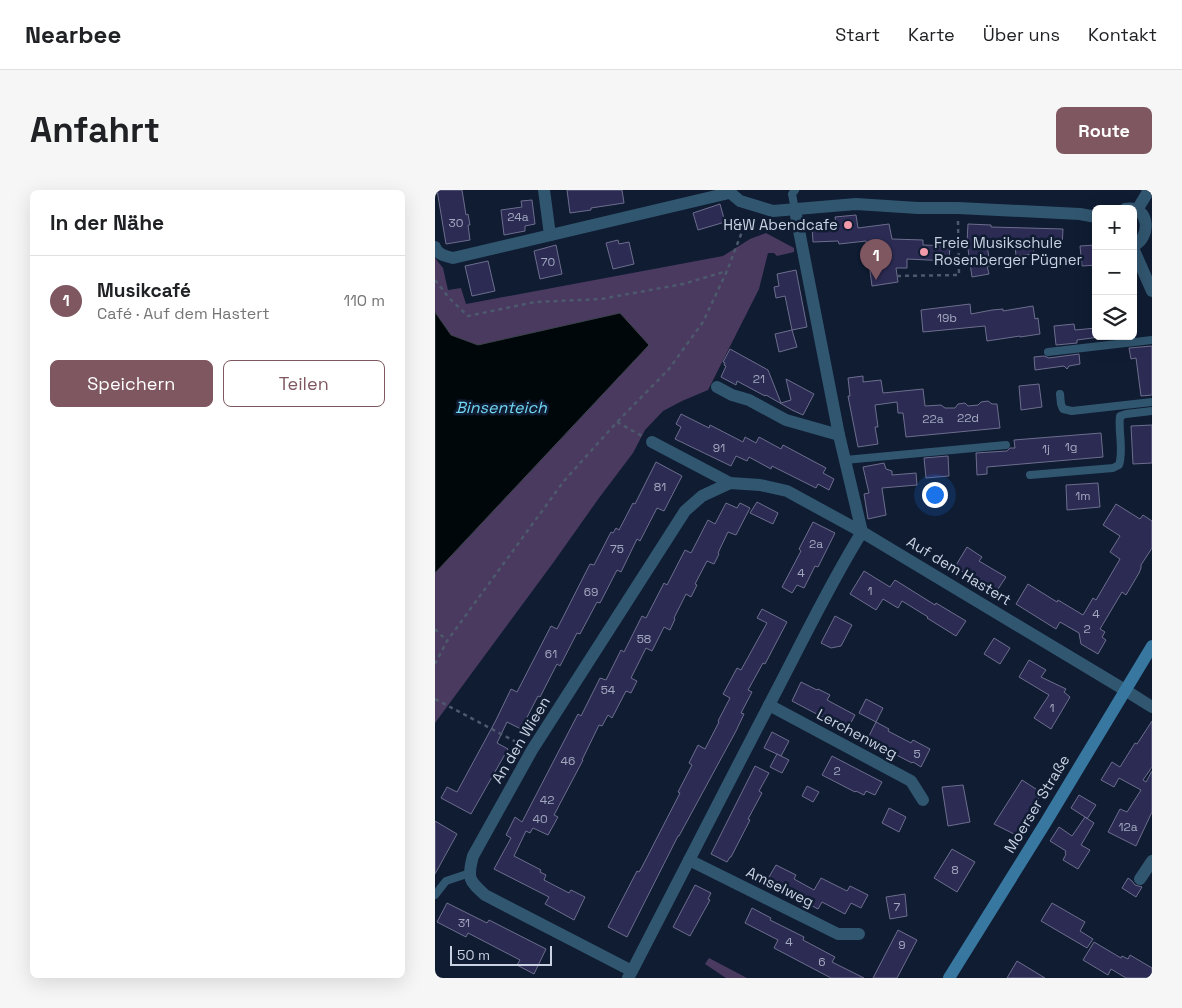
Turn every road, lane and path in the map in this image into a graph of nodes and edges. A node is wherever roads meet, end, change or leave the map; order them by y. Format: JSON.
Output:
{"nodes":[{"id":1,"x":543,"y":190,"type":"edge"},
{"id":2,"x":795,"y":190,"type":"edge"},
{"id":3,"x":1149,"y":190,"type":"edge"},
{"id":4,"x":728,"y":191,"type":"edge"},
{"id":5,"x":753,"y":205,"type":"junction"},
{"id":6,"x":1135,"y":205,"type":"edge"},
{"id":7,"x":958,"y":208,"type":"junction"},
{"id":8,"x":795,"y":210,"type":"junction"},
{"id":9,"x":1137,"y":212,"type":"edge"},
{"id":10,"x":1092,"y":216,"type":"edge"},
{"id":11,"x":1150,"y":225,"type":"edge"},
{"id":12,"x":550,"y":235,"type":"junction"},
{"id":13,"x":1137,"y":245,"type":"edge"},
{"id":14,"x":435,"y":247,"type":"edge"},
{"id":15,"x":1134,"y":250,"type":"edge"},
{"id":16,"x":727,"y":271,"type":"junction"},
{"id":17,"x":897,"y":276,"type":"dead end"},
{"id":18,"x":435,"y":280,"type":"edge"},
{"id":19,"x":1152,"y":291,"type":"edge"},
{"id":20,"x":1152,"y":340,"type":"edge"},
{"id":21,"x":1048,"y":352,"type":"dead end"},
{"id":22,"x":717,"y":387,"type":"dead end"},
{"id":23,"x":1060,"y":394,"type":"dead end"},
{"id":24,"x":1152,"y":402,"type":"edge"},
{"id":25,"x":1152,"y":411,"type":"edge"},
{"id":26,"x":617,"y":422,"type":"junction"},
{"id":27,"x":839,"y":435,"type":"junction"},
{"id":28,"x":652,"y":442,"type":"joint"},
{"id":29,"x":1006,"y":445,"type":"dead end"},
{"id":30,"x":845,"y":460,"type":"junction"},
{"id":31,"x":1031,"y":475,"type":"dead end"},
{"id":32,"x":730,"y":483,"type":"junction"},
{"id":33,"x":862,"y":532,"type":"junction"},
{"id":34,"x":435,"y":629,"type":"edge"},
{"id":35,"x":447,"y":641,"type":"junction"},
{"id":36,"x":1152,"y":646,"type":"edge"},
{"id":37,"x":435,"y":664,"type":"edge"},
{"id":38,"x":1125,"y":690,"type":"junction"},
{"id":39,"x":435,"y":698,"type":"edge"},
{"id":40,"x":769,"y":705,"type":"junction"},
{"id":41,"x":1152,"y":708,"type":"edge"},
{"id":42,"x":532,"y":750,"type":"junction"},
{"id":43,"x":923,"y":800,"type":"dead end"},
{"id":44,"x":689,"y":860,"type":"junction"},
{"id":45,"x":1152,"y":861,"type":"edge"},
{"id":46,"x":470,"y":873,"type":"junction"},
{"id":47,"x":1140,"y":879,"type":"dead end"},
{"id":48,"x":435,"y":896,"type":"edge"},
{"id":49,"x":859,"y":934,"type":"dead end"},
{"id":50,"x":630,"y":974,"type":"edge"},
{"id":51,"x":949,"y":978,"type":"edge"}],
"edges":[{"from":1,"to":12,"type":"street"},
{"from":2,"to":8,"type":"lane"},
{"from":3,"to":6,"type":"street"},
{"from":4,"to":5,"type":"street"},
{"from":4,"to":12,"type":"street"},
{"from":5,"to":8,"type":"street"},
{"from":5,"to":16,"type":"path"},
{"from":7,"to":8,"type":"street"},
{"from":7,"to":10,"type":"street"},
{"from":7,"to":17,"type":"path"},
{"from":8,"to":27,"type":"street"},
{"from":9,"to":11,"type":"street"},
{"from":11,"to":13,"type":"street"},
{"from":12,"to":14,"type":"street"},
{"from":15,"to":19,"type":"street"},
{"from":16,"to":18,"type":"path"},
{"from":16,"to":26,"type":"path"},
{"from":20,"to":21,"type":"lane"},
{"from":22,"to":27,"type":"street"},
{"from":23,"to":24,"type":"lane"},
{"from":25,"to":31,"type":"lane"},
{"from":26,"to":28,"type":"path"},
{"from":26,"to":35,"type":"path"},
{"from":27,"to":30,"type":"street"},
{"from":28,"to":32,"type":"street","name":"An den Wieen"},
{"from":29,"to":30,"type":"lane"},
{"from":30,"to":33,"type":"street"},
{"from":32,"to":33,"type":"street","name":"An den Wieen"},
{"from":32,"to":42,"type":"street","name":"An den Wieen"},
{"from":33,"to":38,"type":"street","name":"Auf dem Hastert"},
{"from":33,"to":40,"type":"street"},
{"from":34,"to":35,"type":"path"},
{"from":35,"to":37,"type":"path"},
{"from":36,"to":38,"type":"main road","name":"Moerser Straße"},
{"from":38,"to":41,"type":"street","name":"Auf dem Hastert"},
{"from":38,"to":51,"type":"main road","name":"Moerser Straße"},
{"from":39,"to":42,"type":"path"},
{"from":40,"to":43,"type":"street","name":"Lerchenweg"},
{"from":40,"to":44,"type":"street"},
{"from":42,"to":46,"type":"street","name":"An den Wieen"},
{"from":44,"to":49,"type":"street","name":"Amselweg"},
{"from":44,"to":50,"type":"street"},
{"from":45,"to":47,"type":"street"},
{"from":46,"to":48,"type":"lane"},
{"from":46,"to":50,"type":"street"}]}
